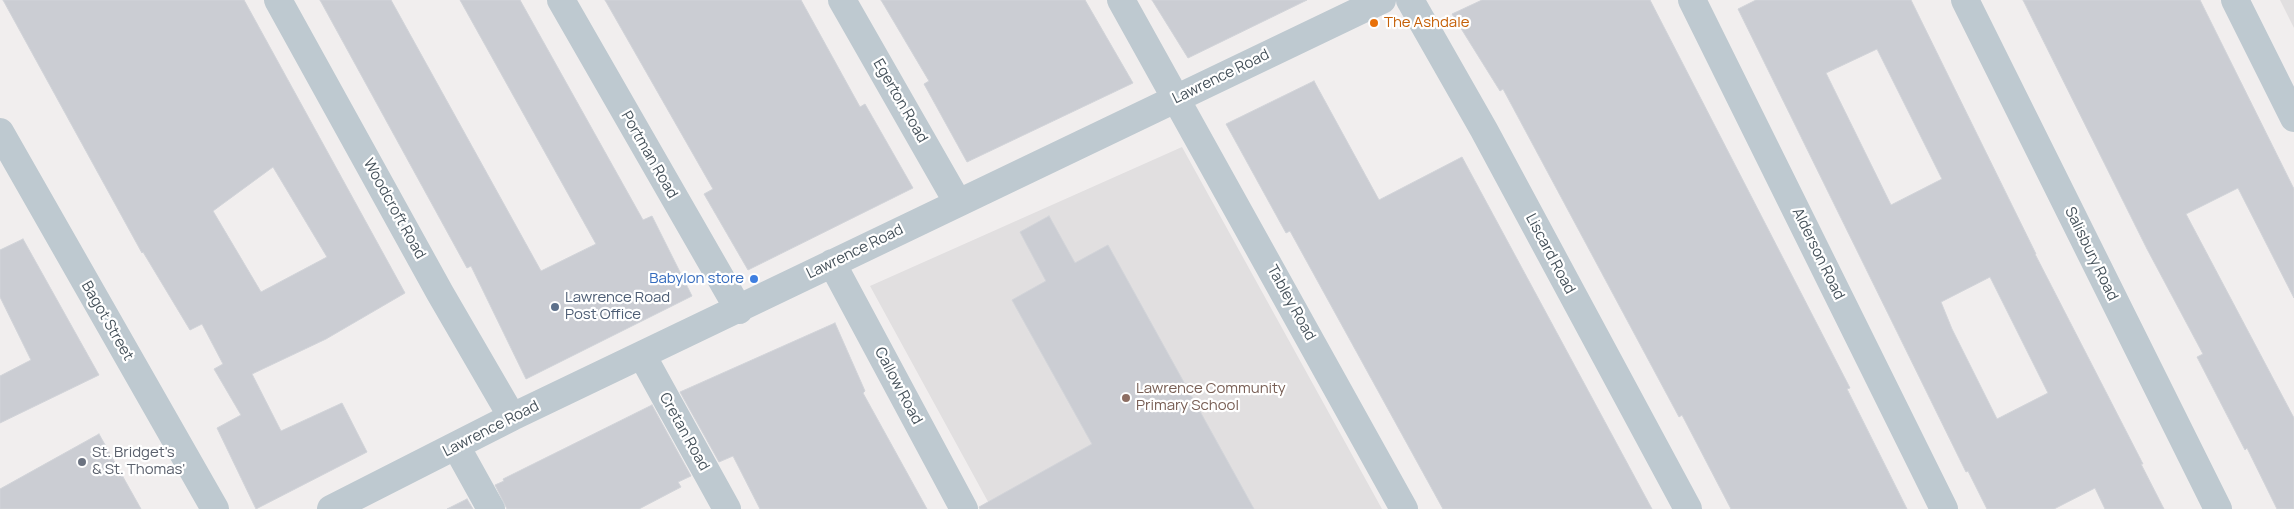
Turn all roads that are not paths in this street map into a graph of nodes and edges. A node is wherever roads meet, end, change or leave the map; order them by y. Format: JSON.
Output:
{"nodes":[{"id":1,"x":278,"y":0,"type":"edge"},
{"id":2,"x":561,"y":0,"type":"edge"},
{"id":3,"x":842,"y":0,"type":"edge"},
{"id":4,"x":1121,"y":0,"type":"edge"},
{"id":5,"x":1382,"y":0,"type":"edge"},
{"id":6,"x":1410,"y":0,"type":"edge"},
{"id":7,"x":1692,"y":0,"type":"edge"},
{"id":8,"x":1965,"y":0,"type":"edge"},
{"id":9,"x":2235,"y":0,"type":"edge"},
{"id":10,"x":1176,"y":99,"type":"junction"},
{"id":11,"x":2294,"y":118,"type":"edge"},
{"id":12,"x":0,"y":132,"type":"edge"},
{"id":13,"x":958,"y":202,"type":"junction"},
{"id":14,"x":832,"y":263,"type":"junction"},
{"id":15,"x":739,"y":310,"type":"junction"},
{"id":16,"x":642,"y":355,"type":"junction"},
{"id":17,"x":512,"y":417,"type":"junction"},
{"id":18,"x":456,"y":446,"type":"junction"},
{"id":19,"x":215,"y":509,"type":"edge"},
{"id":20,"x":331,"y":509,"type":"edge"},
{"id":21,"x":491,"y":509,"type":"edge"},
{"id":22,"x":727,"y":509,"type":"edge"},
{"id":23,"x":964,"y":509,"type":"edge"},
{"id":24,"x":1404,"y":509,"type":"edge"},
{"id":25,"x":1688,"y":509,"type":"edge"},
{"id":26,"x":1944,"y":509,"type":"edge"},
{"id":27,"x":2218,"y":509,"type":"edge"}],
"edges":[{"from":1,"to":17,"type":"street","name":"Woodcroft Road"},
{"from":2,"to":15,"type":"street","name":"Portman Road"},
{"from":3,"to":13,"type":"street","name":"Egerton Road"},
{"from":4,"to":10,"type":"street","name":"Tabley Road"},
{"from":5,"to":10,"type":"street","name":"Lawrence Road"},
{"from":6,"to":25,"type":"street","name":"Liscard Road"},
{"from":7,"to":26,"type":"street","name":"Alderson Road"},
{"from":8,"to":27,"type":"street","name":"Salisbury Road"},
{"from":9,"to":11,"type":"street"},
{"from":10,"to":13,"type":"street","name":"Lawrence Road"},
{"from":10,"to":24,"type":"street","name":"Tabley Road"},
{"from":12,"to":19,"type":"street","name":"Bagot Street"},
{"from":13,"to":14,"type":"street","name":"Lawrence Road"},
{"from":14,"to":15,"type":"street","name":"Lawrence Road"},
{"from":14,"to":23,"type":"street","name":"Callow Road"},
{"from":15,"to":16,"type":"street","name":"Lawrence Road"},
{"from":16,"to":17,"type":"street","name":"Lawrence Road"},
{"from":16,"to":22,"type":"street","name":"Cretan Road"},
{"from":17,"to":18,"type":"street","name":"Lawrence Road"},
{"from":18,"to":20,"type":"street","name":"Lawrence Road"},
{"from":18,"to":21,"type":"street"}]}
